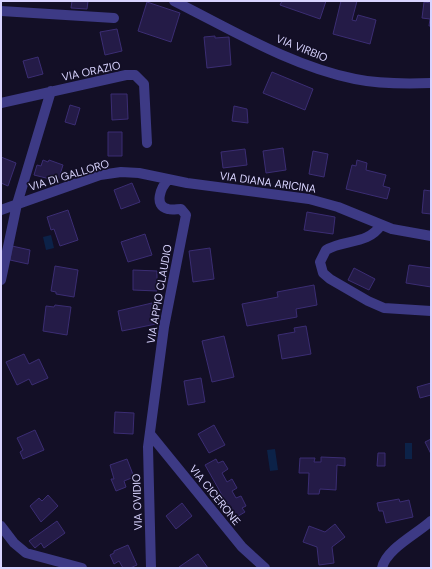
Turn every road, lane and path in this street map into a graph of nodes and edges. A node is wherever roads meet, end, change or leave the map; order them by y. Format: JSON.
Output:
{"nodes":[{"id":1,"x":174,"y":1,"type":"edge"},
{"id":2,"x":1,"y":11,"type":"edge"},
{"id":3,"x":114,"y":18,"type":"dead end"},
{"id":4,"x":431,"y":83,"type":"edge"},
{"id":5,"x":52,"y":91,"type":"junction"},
{"id":6,"x":1,"y":103,"type":"edge"},
{"id":7,"x":147,"y":143,"type":"dead end"},
{"id":8,"x":168,"y":180,"type":"junction"},
{"id":9,"x":17,"y":204,"type":"junction"},
{"id":10,"x":1,"y":210,"type":"edge"},
{"id":11,"x":381,"y":225,"type":"junction"},
{"id":12,"x":431,"y":236,"type":"edge"},
{"id":13,"x":1,"y":280,"type":"edge"},
{"id":14,"x":431,"y":311,"type":"edge"},
{"id":15,"x":150,"y":434,"type":"junction"},
{"id":16,"x":431,"y":521,"type":"edge"},
{"id":17,"x":1,"y":526,"type":"edge"},
{"id":18,"x":82,"y":568,"type":"edge"},
{"id":19,"x":152,"y":568,"type":"edge"},
{"id":20,"x":265,"y":568,"type":"edge"},
{"id":21,"x":382,"y":568,"type":"edge"}],
"edges":[{"from":1,"to":4,"type":"street","name":"VIA VIRBIO"},
{"from":2,"to":3,"type":"street"},
{"from":5,"to":6,"type":"street","name":"VIA ORAZIO"},
{"from":5,"to":7,"type":"street","name":"VIA ORAZIO"},
{"from":5,"to":9,"type":"street","name":"VIA ORAZIO"},
{"from":8,"to":9,"type":"street","name":"VIA DI GALLORO"},
{"from":8,"to":11,"type":"street","name":"VIA DIANA ARICINA"},
{"from":8,"to":15,"type":"street","name":"VIA APPIO CLAUDIO"},
{"from":9,"to":10,"type":"street","name":"VIA DI GALLORO"},
{"from":9,"to":13,"type":"street"},
{"from":11,"to":12,"type":"street","name":"VIA DIANA ARICINA"},
{"from":11,"to":14,"type":"street"},
{"from":15,"to":19,"type":"street","name":"VIA OVIDIO"},
{"from":15,"to":20,"type":"street","name":"VIA CICERONE"},
{"from":16,"to":21,"type":"street"},
{"from":17,"to":18,"type":"street"}]}
